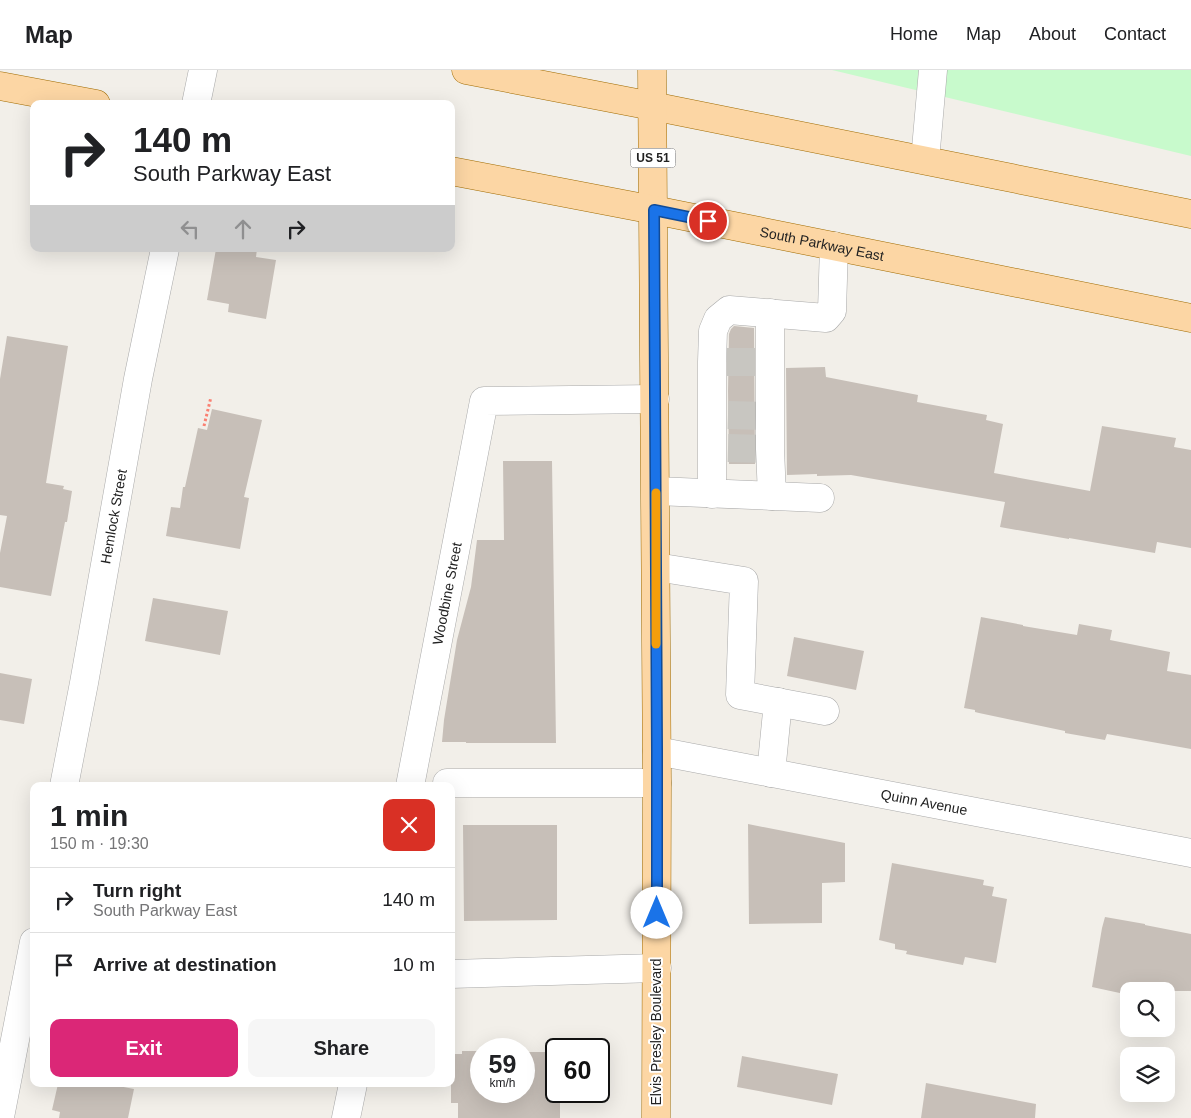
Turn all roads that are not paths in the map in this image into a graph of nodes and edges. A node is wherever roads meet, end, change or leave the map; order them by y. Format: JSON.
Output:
{"nodes":[{"id":1,"x":203,"y":70,"type":"edge"},
{"id":2,"x":466,"y":70,"type":"edge"},
{"id":3,"x":652,"y":70,"type":"edge"},
{"id":4,"x":933,"y":70,"type":"edge"},
{"id":5,"x":0,"y":86,"type":"edge"},
{"id":6,"x":75,"y":100,"type":"edge"},
{"id":7,"x":197,"y":100,"type":"edge"},
{"id":8,"x":652,"y":106,"type":"junction"},
{"id":9,"x":925,"y":160,"type":"junction"},
{"id":10,"x":455,"y":172,"type":"edge"},
{"id":11,"x":654,"y":210,"type":"junction"},
{"id":12,"x":1191,"y":214,"type":"edge"},
{"id":13,"x":834,"y":246,"type":"junction"},
{"id":14,"x":165,"y":252,"type":"edge"},
{"id":15,"x":770,"y":313,"type":"junction"},
{"id":16,"x":1191,"y":318,"type":"edge"},
{"id":17,"x":655,"y":399,"type":"junction"},
{"id":18,"x":656,"y":491,"type":"junction"},
{"id":19,"x":712,"y":494,"type":"junction"},
{"id":20,"x":772,"y":496,"type":"junction"},
{"id":21,"x":820,"y":498,"type":"dead end"},
{"id":22,"x":656,"y":567,"type":"junction"},
{"id":23,"x":778,"y":702,"type":"junction"},
{"id":24,"x":826,"y":711,"type":"dead end"},
{"id":25,"x":657,"y":751,"type":"junction"},
{"id":26,"x":770,"y":773,"type":"junction"},
{"id":27,"x":65,"y":782,"type":"edge"},
{"id":28,"x":411,"y":782,"type":"edge"},
{"id":29,"x":455,"y":783,"type":"edge"},
{"id":30,"x":657,"y":783,"type":"junction"},
{"id":31,"x":1191,"y":853,"type":"edge"},
{"id":32,"x":30,"y":963,"type":"edge"},
{"id":33,"x":657,"y":968,"type":"junction"},
{"id":34,"x":455,"y":974,"type":"edge"},
{"id":35,"x":352,"y":1087,"type":"edge"},
{"id":36,"x":0,"y":1117,"type":"edge"},
{"id":37,"x":346,"y":1118,"type":"edge"},
{"id":38,"x":656,"y":1118,"type":"edge"}],
"edges":[{"from":1,"to":7,"type":"street"},
{"from":2,"to":8,"type":"main road"},
{"from":3,"to":8,"type":"main road","number":"US 51"},
{"from":4,"to":9,"type":"street"},
{"from":5,"to":6,"type":"main road"},
{"from":8,"to":9,"type":"main road"},
{"from":8,"to":11,"type":"main road","name":"Elvis Presley Boulevard","number":"US 51"},
{"from":9,"to":12,"type":"main road"},
{"from":10,"to":11,"type":"main road","name":"South Parkway East"},
{"from":11,"to":13,"type":"main road","name":"South Parkway East"},
{"from":11,"to":17,"type":"main road","name":"Elvis Presley Boulevard","number":"US 51"},
{"from":13,"to":15,"type":"street"},
{"from":13,"to":16,"type":"main road","name":"South Parkway East"},
{"from":14,"to":27,"type":"street","name":"Hemlock Street"},
{"from":15,"to":19,"type":"street"},
{"from":15,"to":20,"type":"street"},
{"from":17,"to":18,"type":"main road","name":"Elvis Presley Boulevard","number":"US 51"},
{"from":17,"to":28,"type":"street","name":"Woodbine Street"},
{"from":18,"to":19,"type":"street"},
{"from":18,"to":22,"type":"main road","name":"Elvis Presley Boulevard","number":"US 51"},
{"from":19,"to":20,"type":"street"},
{"from":20,"to":21,"type":"street"},
{"from":22,"to":23,"type":"street"},
{"from":22,"to":25,"type":"main road","name":"Elvis Presley Boulevard","number":"US 51"},
{"from":23,"to":24,"type":"street"},
{"from":23,"to":26,"type":"street"},
{"from":25,"to":26,"type":"street","name":"Quinn Avenue"},
{"from":25,"to":30,"type":"main road","name":"Elvis Presley Boulevard","number":"US 51"},
{"from":26,"to":31,"type":"street","name":"Quinn Avenue"},
{"from":29,"to":30,"type":"street"},
{"from":30,"to":33,"type":"main road","name":"Elvis Presley Boulevard","number":"US 51"},
{"from":32,"to":36,"type":"street"},
{"from":33,"to":34,"type":"street"},
{"from":33,"to":38,"type":"main road","name":"Elvis Presley Boulevard","number":"US 51"},
{"from":35,"to":37,"type":"street"}]}
